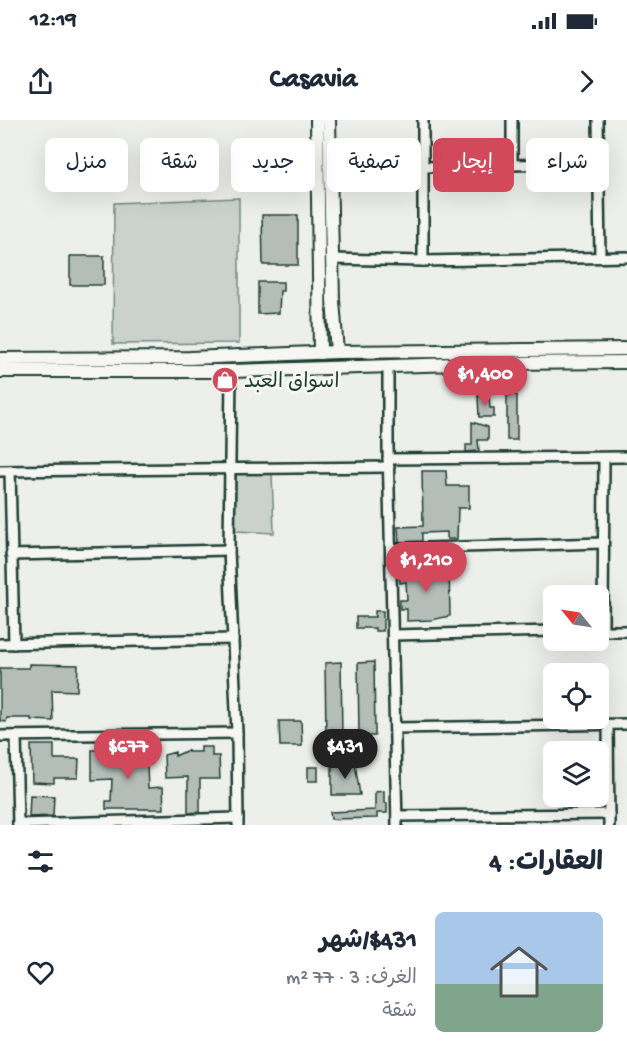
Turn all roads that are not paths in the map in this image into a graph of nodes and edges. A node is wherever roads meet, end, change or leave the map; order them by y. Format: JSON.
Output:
{"nodes":[{"id":1,"x":317,"y":120,"type":"edge"},
{"id":2,"x":329,"y":120,"type":"edge"},
{"id":3,"x":423,"y":120,"type":"edge"},
{"id":4,"x":512,"y":120,"type":"edge"},
{"id":5,"x":598,"y":120,"type":"edge"},
{"id":6,"x":512,"y":138,"type":"edge"},
{"id":7,"x":598,"y":138,"type":"edge"},
{"id":8,"x":423,"y":167,"type":"junction"},
{"id":9,"x":433,"y":167,"type":"edge"},
{"id":10,"x":599,"y":192,"type":"edge"},
{"id":11,"x":600,"y":257,"type":"junction"},
{"id":12,"x":627,"y":257,"type":"edge"},
{"id":13,"x":332,"y":259,"type":"junction"},
{"id":14,"x":423,"y":261,"type":"junction"},
{"id":15,"x":320,"y":300,"type":"junction"},
{"id":16,"x":333,"y":300,"type":"junction"},
{"id":17,"x":627,"y":349,"type":"edge"},
{"id":18,"x":337,"y":352,"type":"junction"},
{"id":19,"x":320,"y":353,"type":"junction"},
{"id":20,"x":488,"y":357,"type":"junction"},
{"id":21,"x":0,"y":359,"type":"edge"},
{"id":22,"x":627,"y":363,"type":"edge"},
{"id":23,"x":190,"y":364,"type":"junction"},
{"id":24,"x":388,"y":366,"type":"junction"},
{"id":25,"x":0,"y":370,"type":"edge"},
{"id":26,"x":231,"y":371,"type":"junction"},
{"id":27,"x":627,"y":457,"type":"edge"},
{"id":28,"x":604,"y":458,"type":"junction"},
{"id":29,"x":389,"y":463,"type":"junction"},
{"id":30,"x":230,"y":467,"type":"junction"},
{"id":31,"x":5,"y":471,"type":"edge"},
{"id":32,"x":603,"y":543,"type":"junction"},
{"id":33,"x":391,"y":549,"type":"junction"},
{"id":34,"x":229,"y":550,"type":"junction"},
{"id":35,"x":11,"y":555,"type":"junction"},
{"id":36,"x":602,"y":585,"type":"edge"},
{"id":37,"x":543,"y":631,"type":"edge"},
{"id":38,"x":609,"y":631,"type":"edge"},
{"id":39,"x":627,"y":631,"type":"edge"},
{"id":40,"x":393,"y":635,"type":"junction"},
{"id":41,"x":233,"y":639,"type":"junction"},
{"id":42,"x":0,"y":644,"type":"edge"},
{"id":43,"x":14,"y":644,"type":"junction"},
{"id":44,"x":627,"y":724,"type":"edge"},
{"id":45,"x":609,"y":725,"type":"edge"},
{"id":46,"x":543,"y":726,"type":"edge"},
{"id":47,"x":395,"y":728,"type":"junction"},
{"id":48,"x":608,"y":729,"type":"edge"},
{"id":49,"x":237,"y":733,"type":"junction"},
{"id":50,"x":0,"y":736,"type":"edge"},
{"id":51,"x":16,"y":736,"type":"junction"},
{"id":52,"x":609,"y":814,"type":"junction"},
{"id":53,"x":397,"y":820,"type":"edge"},
{"id":54,"x":238,"y":822,"type":"edge"},
{"id":55,"x":18,"y":824,"type":"edge"},
{"id":56,"x":609,"y":825,"type":"edge"}],
"edges":[{"from":1,"to":15,"type":"street"},
{"from":2,"to":13,"type":"street"},
{"from":3,"to":8,"type":"street"},
{"from":4,"to":6,"type":"street"},
{"from":5,"to":7,"type":"street"},
{"from":8,"to":9,"type":"street"},
{"from":8,"to":14,"type":"street"},
{"from":10,"to":11,"type":"street"},
{"from":11,"to":12,"type":"street"},
{"from":11,"to":14,"type":"street"},
{"from":13,"to":14,"type":"street"},
{"from":13,"to":16,"type":"street"},
{"from":15,"to":16,"type":"street"},
{"from":15,"to":19,"type":"street"},
{"from":16,"to":18,"type":"street"},
{"from":17,"to":20,"type":"street"},
{"from":18,"to":19,"type":"street"},
{"from":18,"to":20,"type":"street"},
{"from":19,"to":23,"type":"street"},
{"from":20,"to":22,"type":"street"},
{"from":20,"to":24,"type":"street"},
{"from":21,"to":23,"type":"street"},
{"from":23,"to":25,"type":"street"},
{"from":23,"to":26,"type":"street"},
{"from":24,"to":26,"type":"street"},
{"from":24,"to":29,"type":"street"},
{"from":26,"to":30,"type":"street"},
{"from":27,"to":28,"type":"street"},
{"from":28,"to":29,"type":"street"},
{"from":28,"to":32,"type":"street"},
{"from":29,"to":30,"type":"street"},
{"from":29,"to":33,"type":"street"},
{"from":30,"to":31,"type":"street"},
{"from":30,"to":34,"type":"street"},
{"from":31,"to":35,"type":"street"},
{"from":32,"to":33,"type":"street"},
{"from":32,"to":36,"type":"street"},
{"from":33,"to":40,"type":"street"},
{"from":34,"to":35,"type":"street"},
{"from":34,"to":41,"type":"street"},
{"from":35,"to":43,"type":"street"},
{"from":37,"to":40,"type":"street"},
{"from":38,"to":39,"type":"street"},
{"from":40,"to":47,"type":"street"},
{"from":41,"to":43,"type":"street"},
{"from":41,"to":49,"type":"street"},
{"from":42,"to":43,"type":"street"},
{"from":44,"to":45,"type":"street"},
{"from":46,"to":47,"type":"street"},
{"from":47,"to":53,"type":"street"},
{"from":48,"to":52,"type":"street"},
{"from":49,"to":51,"type":"street"},
{"from":49,"to":54,"type":"street"},
{"from":50,"to":51,"type":"street"},
{"from":51,"to":55,"type":"street"},
{"from":52,"to":53,"type":"street"},
{"from":52,"to":56,"type":"street"},
{"from":54,"to":55,"type":"street"}]}
